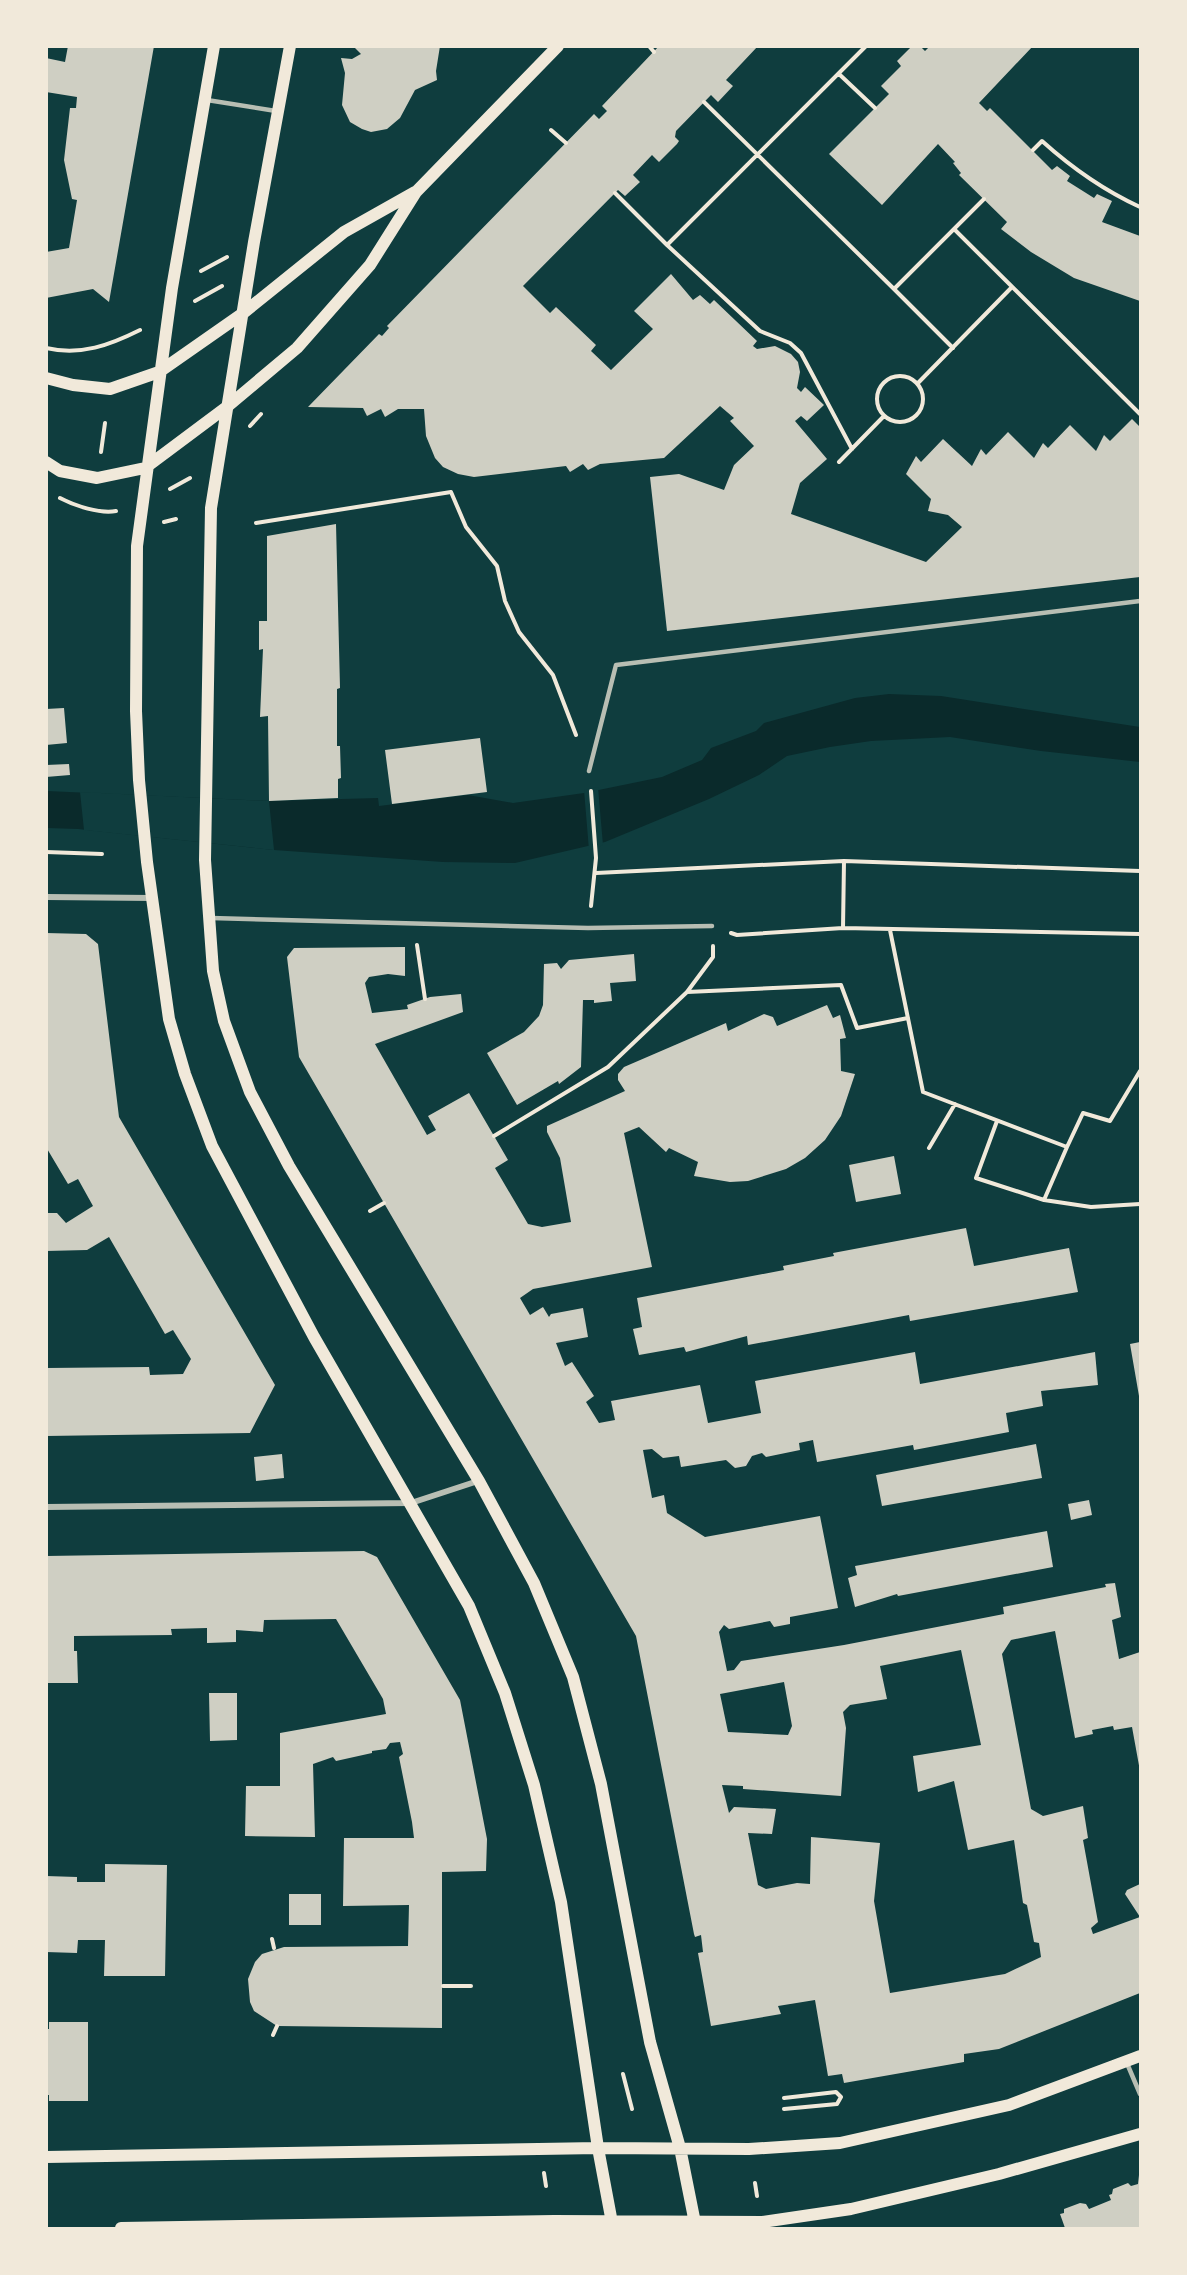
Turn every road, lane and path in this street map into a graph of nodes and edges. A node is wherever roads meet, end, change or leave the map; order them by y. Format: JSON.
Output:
{"nodes":[{"id":1,"x":214,"y":46,"type":"edge"},
{"id":2,"x":290,"y":46,"type":"edge"},
{"id":3,"x":558,"y":46,"type":"edge"},
{"id":4,"x":649,"y":46,"type":"edge"},
{"id":5,"x":866,"y":46,"type":"edge"},
{"id":6,"x":654,"y":52,"type":"dead end"},
{"id":7,"x":839,"y":74,"type":"junction"},
{"id":8,"x":204,"y":100,"type":"junction"},
{"id":9,"x":704,"y":102,"type":"dead end"},
{"id":10,"x":875,"y":108,"type":"dead end"},
{"id":11,"x":279,"y":111,"type":"junction"},
{"id":12,"x":551,"y":130,"type":"dead end"},
{"id":13,"x":566,"y":143,"type":"dead end"},
{"id":14,"x":1033,"y":150,"type":"dead end"},
{"id":15,"x":759,"y":155,"type":"junction"},
{"id":16,"x":416,"y":192,"type":"junction"},
{"id":17,"x":615,"y":193,"type":"dead end"},
{"id":18,"x":984,"y":199,"type":"dead end"},
{"id":19,"x":1140,"y":207,"type":"edge"},
{"id":20,"x":954,"y":229,"type":"junction"},
{"id":21,"x":667,"y":245,"type":"junction"},
{"id":22,"x":229,"y":256,"type":"dead end"},
{"id":23,"x":201,"y":271,"type":"dead end"},
{"id":24,"x":1012,"y":287,"type":"junction"},
{"id":25,"x":894,"y":289,"type":"junction"},
{"id":26,"x":242,"y":314,"type":"junction"},
{"id":27,"x":952,"y":348,"type":"junction"},
{"id":28,"x":159,"y":372,"type":"junction"},
{"id":29,"x":46,"y":378,"type":"edge"},
{"id":30,"x":918,"y":383,"type":"junction"},
{"id":31,"x":228,"y":406,"type":"junction"},
{"id":32,"x":1140,"y":414,"type":"edge"},
{"id":33,"x":884,"y":416,"type":"junction"},
{"id":34,"x":105,"y":423,"type":"dead end"},
{"id":35,"x":852,"y":449,"type":"junction"},
{"id":36,"x":100,"y":457,"type":"dead end"},
{"id":37,"x":46,"y":462,"type":"edge"},
{"id":38,"x":839,"y":462,"type":"dead end"},
{"id":39,"x":145,"y":468,"type":"junction"},
{"id":40,"x":176,"y":519,"type":"dead end"},
{"id":41,"x":164,"y":522,"type":"dead end"},
{"id":42,"x":256,"y":523,"type":"dead end"},
{"id":43,"x":1140,"y":601,"type":"edge"},
{"id":44,"x":589,"y":771,"type":"junction"},
{"id":45,"x":46,"y":852,"type":"edge"},
{"id":46,"x":102,"y":854,"type":"dead end"},
{"id":47,"x":844,"y":861,"type":"junction"},
{"id":48,"x":1140,"y":871,"type":"edge"},
{"id":49,"x":596,"y":873,"type":"junction"},
{"id":50,"x":46,"y":897,"type":"edge"},
{"id":51,"x":152,"y":898,"type":"junction"},
{"id":52,"x":209,"y":918,"type":"junction"},
{"id":53,"x":416,"y":923,"type":"junction"},
{"id":54,"x":712,"y":926,"type":"junction"},
{"id":55,"x":588,"y":928,"type":"junction"},
{"id":56,"x":843,"y":928,"type":"junction"},
{"id":57,"x":890,"y":930,"type":"junction"},
{"id":58,"x":1140,"y":934,"type":"edge"},
{"id":59,"x":687,"y":992,"type":"junction"},
{"id":60,"x":425,"y":999,"type":"dead end"},
{"id":61,"x":908,"y":1018,"type":"junction"},
{"id":62,"x":1140,"y":1071,"type":"edge"},
{"id":63,"x":955,"y":1104,"type":"junction"},
{"id":64,"x":997,"y":1121,"type":"junction"},
{"id":65,"x":494,"y":1136,"type":"dead end"},
{"id":66,"x":1067,"y":1147,"type":"junction"},
{"id":67,"x":929,"y":1148,"type":"dead end"},
{"id":68,"x":1044,"y":1200,"type":"junction"},
{"id":69,"x":384,"y":1203,"type":"dead end"},
{"id":70,"x":1140,"y":1204,"type":"edge"},
{"id":71,"x":370,"y":1211,"type":"dead end"},
{"id":72,"x":479,"y":1481,"type":"junction"},
{"id":73,"x":411,"y":1503,"type":"junction"},
{"id":74,"x":46,"y":1506,"type":"edge"},
{"id":75,"x":272,"y":1939,"type":"dead end"},
{"id":76,"x":274,"y":1948,"type":"dead end"},
{"id":77,"x":443,"y":1986,"type":"dead end"},
{"id":78,"x":471,"y":1986,"type":"dead end"},
{"id":79,"x":277,"y":2026,"type":"dead end"},
{"id":80,"x":273,"y":2035,"type":"dead end"},
{"id":81,"x":1140,"y":2056,"type":"edge"},
{"id":82,"x":1126,"y":2061,"type":"junction"},
{"id":83,"x":623,"y":2073,"type":"dead end"},
{"id":84,"x":1140,"y":2094,"type":"edge"},
{"id":85,"x":783,"y":2098,"type":"dead end"},
{"id":86,"x":632,"y":2109,"type":"dead end"},
{"id":87,"x":784,"y":2109,"type":"dead end"},
{"id":88,"x":1140,"y":2134,"type":"edge"},
{"id":89,"x":598,"y":2148,"type":"junction"},
{"id":90,"x":680,"y":2148,"type":"junction"},
{"id":91,"x":46,"y":2157,"type":"edge"},
{"id":92,"x":544,"y":2172,"type":"dead end"},
{"id":93,"x":755,"y":2183,"type":"dead end"},
{"id":94,"x":546,"y":2187,"type":"dead end"},
{"id":95,"x":757,"y":2196,"type":"dead end"},
{"id":96,"x":612,"y":2225,"type":"edge"},
{"id":97,"x":695,"y":2225,"type":"edge"},
{"id":98,"x":122,"y":2229,"type":"edge"}],
"edges":[{"from":1,"to":8,"type":"main road"},
{"from":2,"to":11,"type":"main road"},
{"from":3,"to":16,"type":"main road"},
{"from":4,"to":6,"type":"path"},
{"from":5,"to":7,"type":"path"},
{"from":7,"to":10,"type":"path"},
{"from":7,"to":15,"type":"path"},
{"from":8,"to":11,"type":"lane"},
{"from":8,"to":28,"type":"main road"},
{"from":9,"to":15,"type":"path"},
{"from":11,"to":26,"type":"main road"},
{"from":12,"to":13,"type":"path"},
{"from":14,"to":19,"type":"path"},
{"from":15,"to":21,"type":"path"},
{"from":15,"to":25,"type":"path"},
{"from":16,"to":26,"type":"main road"},
{"from":16,"to":31,"type":"main road"},
{"from":17,"to":21,"type":"path"},
{"from":18,"to":20,"type":"path"},
{"from":20,"to":24,"type":"path"},
{"from":20,"to":25,"type":"path"},
{"from":21,"to":35,"type":"path"},
{"from":22,"to":23,"type":"path"},
{"from":24,"to":27,"type":"path"},
{"from":24,"to":32,"type":"path"},
{"from":25,"to":27,"type":"path"},
{"from":26,"to":28,"type":"main road"},
{"from":26,"to":31,"type":"main road"},
{"from":27,"to":30,"type":"path"},
{"from":28,"to":29,"type":"main road"},
{"from":28,"to":39,"type":"main road"},
{"from":30,"to":33,"type":"path"},
{"from":30,"to":33,"type":"path"},
{"from":31,"to":39,"type":"main road"},
{"from":31,"to":52,"type":"main road"},
{"from":33,"to":35,"type":"path"},
{"from":34,"to":36,"type":"path"},
{"from":35,"to":38,"type":"path"},
{"from":37,"to":39,"type":"main road"},
{"from":39,"to":51,"type":"main road"},
{"from":40,"to":41,"type":"path"},
{"from":42,"to":44,"type":"path"},
{"from":43,"to":44,"type":"lane"},
{"from":44,"to":49,"type":"path"},
{"from":45,"to":46,"type":"path"},
{"from":47,"to":48,"type":"path"},
{"from":47,"to":49,"type":"path"},
{"from":47,"to":56,"type":"path"},
{"from":49,"to":55,"type":"path"},
{"from":50,"to":51,"type":"street"},
{"from":51,"to":73,"type":"main road"},
{"from":52,"to":53,"type":"lane"},
{"from":52,"to":72,"type":"main road"},
{"from":53,"to":55,"type":"lane"},
{"from":53,"to":60,"type":"path"},
{"from":54,"to":55,"type":"lane"},
{"from":54,"to":56,"type":"path"},
{"from":54,"to":59,"type":"path"},
{"from":56,"to":57,"type":"path"},
{"from":57,"to":58,"type":"path"},
{"from":57,"to":61,"type":"path"},
{"from":59,"to":61,"type":"path"},
{"from":59,"to":65,"type":"path"},
{"from":61,"to":63,"type":"path"},
{"from":62,"to":66,"type":"path"},
{"from":63,"to":64,"type":"path"},
{"from":63,"to":67,"type":"path"},
{"from":64,"to":66,"type":"path"},
{"from":64,"to":68,"type":"path"},
{"from":66,"to":68,"type":"path"},
{"from":68,"to":70,"type":"path"},
{"from":69,"to":71,"type":"path"},
{"from":72,"to":73,"type":"street"},
{"from":72,"to":90,"type":"main road"},
{"from":73,"to":74,"type":"street"},
{"from":73,"to":89,"type":"main road"},
{"from":75,"to":76,"type":"path"},
{"from":77,"to":78,"type":"path"},
{"from":79,"to":80,"type":"path"},
{"from":81,"to":82,"type":"main road"},
{"from":82,"to":84,"type":"lane"},
{"from":82,"to":90,"type":"main road"},
{"from":83,"to":86,"type":"path"},
{"from":85,"to":87,"type":"path"},
{"from":88,"to":97,"type":"main road"},
{"from":89,"to":90,"type":"main road"},
{"from":89,"to":91,"type":"main road"},
{"from":89,"to":96,"type":"main road"},
{"from":90,"to":97,"type":"main road"},
{"from":92,"to":94,"type":"path"},
{"from":93,"to":95,"type":"path"},
{"from":96,"to":97,"type":"main road"},
{"from":96,"to":98,"type":"main road"}]}
